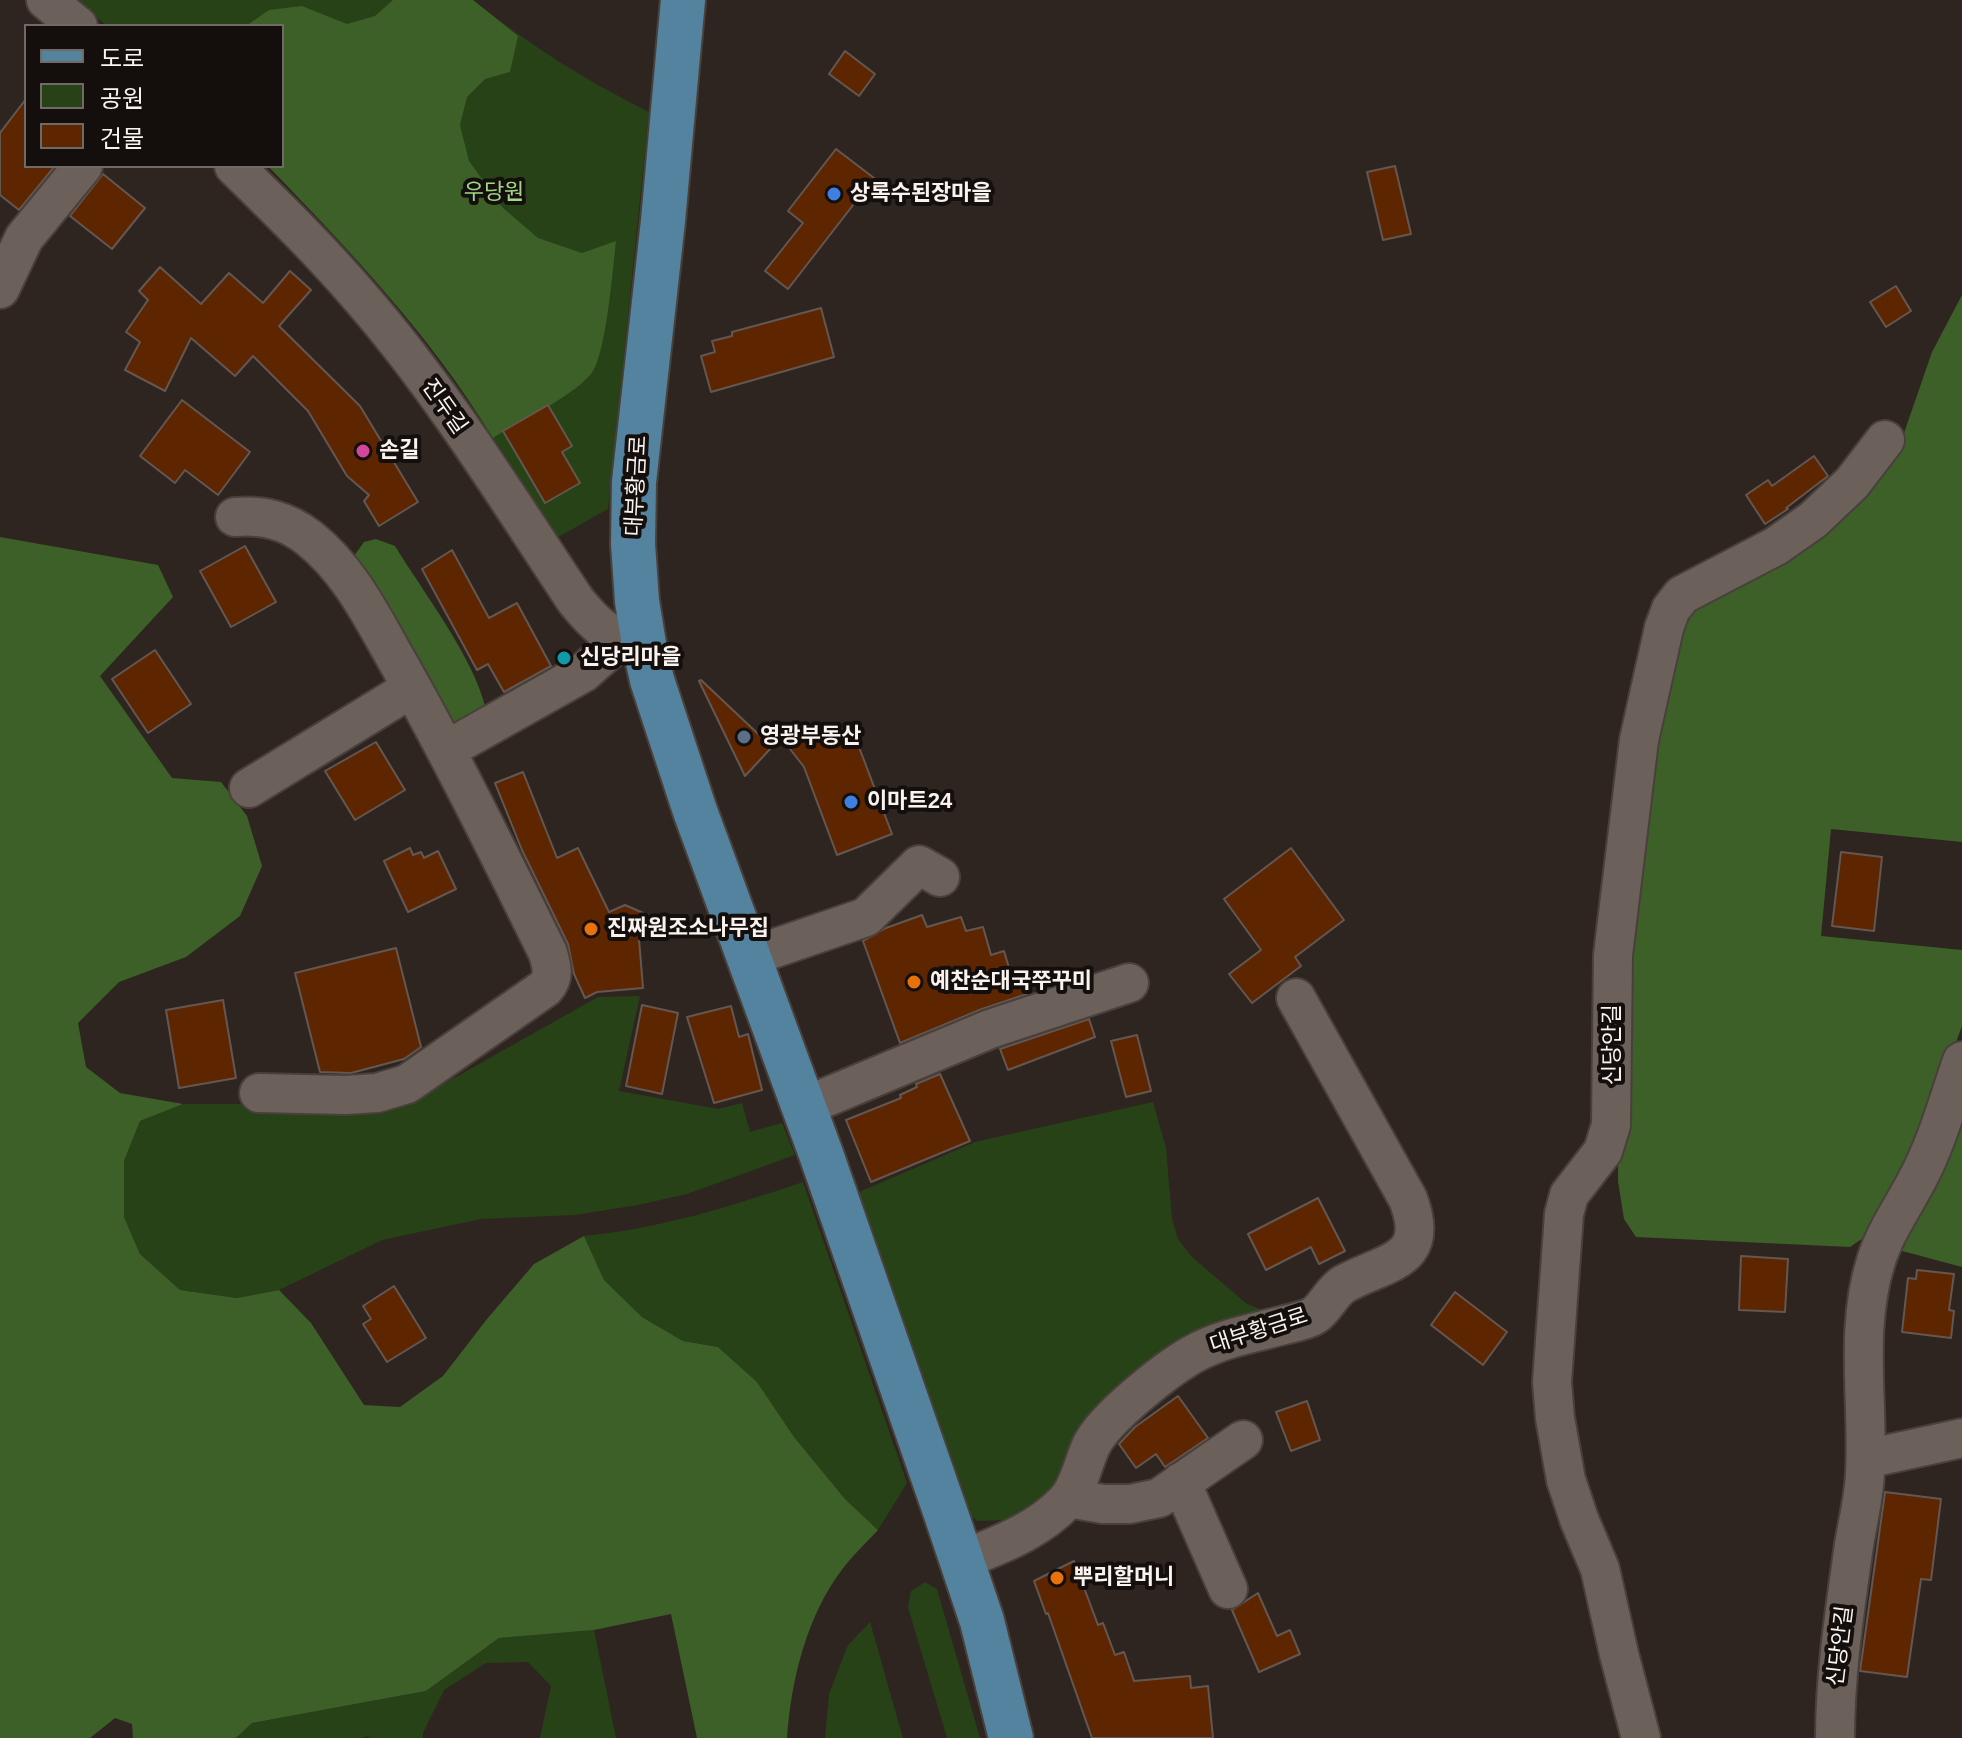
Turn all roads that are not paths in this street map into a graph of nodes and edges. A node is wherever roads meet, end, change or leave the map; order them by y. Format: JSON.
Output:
{"nodes":[{"id":1,"x":46,"y":0,"type":"edge"},
{"id":2,"x":683,"y":0,"type":"edge"},
{"id":3,"x":76,"y":24,"type":"edge"},
{"id":4,"x":81,"y":168,"type":"edge"},
{"id":5,"x":236,"y":168,"type":"edge"},
{"id":6,"x":0,"y":289,"type":"edge"},
{"id":7,"x":1885,"y":440,"type":"dead end"},
{"id":8,"x":235,"y":517,"type":"dead end"},
{"id":9,"x":632,"y":642,"type":"junction"},
{"id":10,"x":412,"y":688,"type":"junction"},
{"id":11,"x":446,"y":750,"type":"junction"},
{"id":12,"x":249,"y":788,"type":"dead end"},
{"id":13,"x":940,"y":877,"type":"dead end"},
{"id":14,"x":749,"y":957,"type":"junction"},
{"id":15,"x":1129,"y":983,"type":"dead end"},
{"id":16,"x":1296,"y":998,"type":"dead end"},
{"id":17,"x":1962,"y":1061,"type":"edge"},
{"id":18,"x":259,"y":1093,"type":"dead end"},
{"id":19,"x":803,"y":1107,"type":"junction"},
{"id":20,"x":1962,"y":1438,"type":"edge"},
{"id":21,"x":1243,"y":1440,"type":"dead end"},
{"id":22,"x":1866,"y":1459,"type":"junction"},
{"id":23,"x":1181,"y":1482,"type":"junction"},
{"id":24,"x":1069,"y":1498,"type":"junction"},
{"id":25,"x":962,"y":1560,"type":"junction"},
{"id":26,"x":1228,"y":1589,"type":"dead end"},
{"id":27,"x":1011,"y":1738,"type":"edge"},
{"id":28,"x":1641,"y":1738,"type":"edge"},
{"id":29,"x":1835,"y":1738,"type":"edge"}],
"edges":[{"from":1,"to":3,"type":"street"},
{"from":2,"to":9,"type":"main road","name":"대부황금로"},
{"from":4,"to":6,"type":"street"},
{"from":5,"to":9,"type":"street","name":"진두길"},
{"from":7,"to":28,"type":"street","name":"신당안길"},
{"from":8,"to":10,"type":"street"},
{"from":9,"to":11,"type":"street"},
{"from":9,"to":14,"type":"main road","name":"대부황금로"},
{"from":10,"to":11,"type":"street"},
{"from":10,"to":12,"type":"street"},
{"from":11,"to":18,"type":"street"},
{"from":13,"to":14,"type":"street"},
{"from":14,"to":19,"type":"main road","name":"대부황금로"},
{"from":15,"to":19,"type":"street"},
{"from":16,"to":24,"type":"street","name":"대부황금로"},
{"from":17,"to":22,"type":"street","name":"신당안길"},
{"from":19,"to":25,"type":"main road","name":"대부황금로"},
{"from":20,"to":22,"type":"street"},
{"from":21,"to":23,"type":"street"},
{"from":22,"to":29,"type":"street","name":"신당안길"},
{"from":23,"to":24,"type":"street"},
{"from":23,"to":26,"type":"street"},
{"from":24,"to":25,"type":"street","name":"대부황금로"},
{"from":25,"to":27,"type":"main road","name":"대부황금로"}]}
